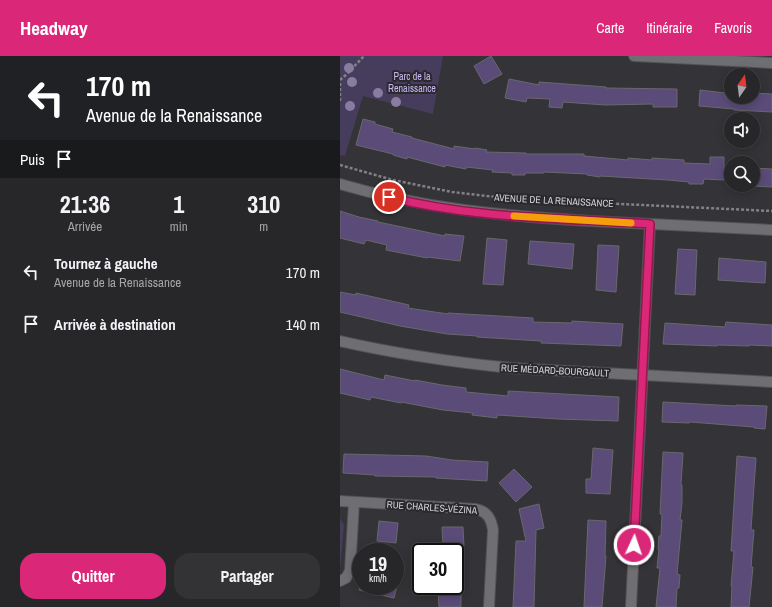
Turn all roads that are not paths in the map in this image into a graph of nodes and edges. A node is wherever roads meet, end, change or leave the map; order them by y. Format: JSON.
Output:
{"nodes":[{"id":1,"x":634,"y":56,"type":"edge"},
{"id":2,"x":687,"y":57,"type":"edge"},
{"id":3,"x":702,"y":58,"type":"edge"},
{"id":4,"x":772,"y":63,"type":"edge"},
{"id":5,"x":340,"y":184,"type":"edge"},
{"id":6,"x":650,"y":224,"type":"junction"},
{"id":7,"x":772,"y":230,"type":"edge"},
{"id":8,"x":340,"y":341,"type":"edge"},
{"id":9,"x":643,"y":374,"type":"junction"},
{"id":10,"x":772,"y":382,"type":"edge"},
{"id":11,"x":340,"y":501,"type":"edge"},
{"id":12,"x":354,"y":502,"type":"junction"},
{"id":13,"x":340,"y":581,"type":"edge"},
{"id":14,"x":489,"y":607,"type":"edge"},
{"id":15,"x":631,"y":607,"type":"edge"}],
"edges":[{"from":1,"to":2,"type":"street"},
{"from":2,"to":3,"type":"street"},
{"from":3,"to":4,"type":"street"},
{"from":5,"to":6,"type":"street","name":"AVENUE DE LA RENAISSANCE"},
{"from":6,"to":7,"type":"street","name":"AVENUE DE LA RENAISSANCE"},
{"from":6,"to":9,"type":"street"},
{"from":8,"to":9,"type":"street","name":"RUE MÉDARD-BOURGAULT"},
{"from":9,"to":10,"type":"street","name":"RUE MÉDARD-BOURGAULT"},
{"from":9,"to":15,"type":"street"},
{"from":11,"to":12,"type":"street","name":"RUE CHARLES-VÉZINA"},
{"from":12,"to":13,"type":"street"},
{"from":12,"to":14,"type":"street","name":"RUE CHARLES-VÉZINA"}]}
